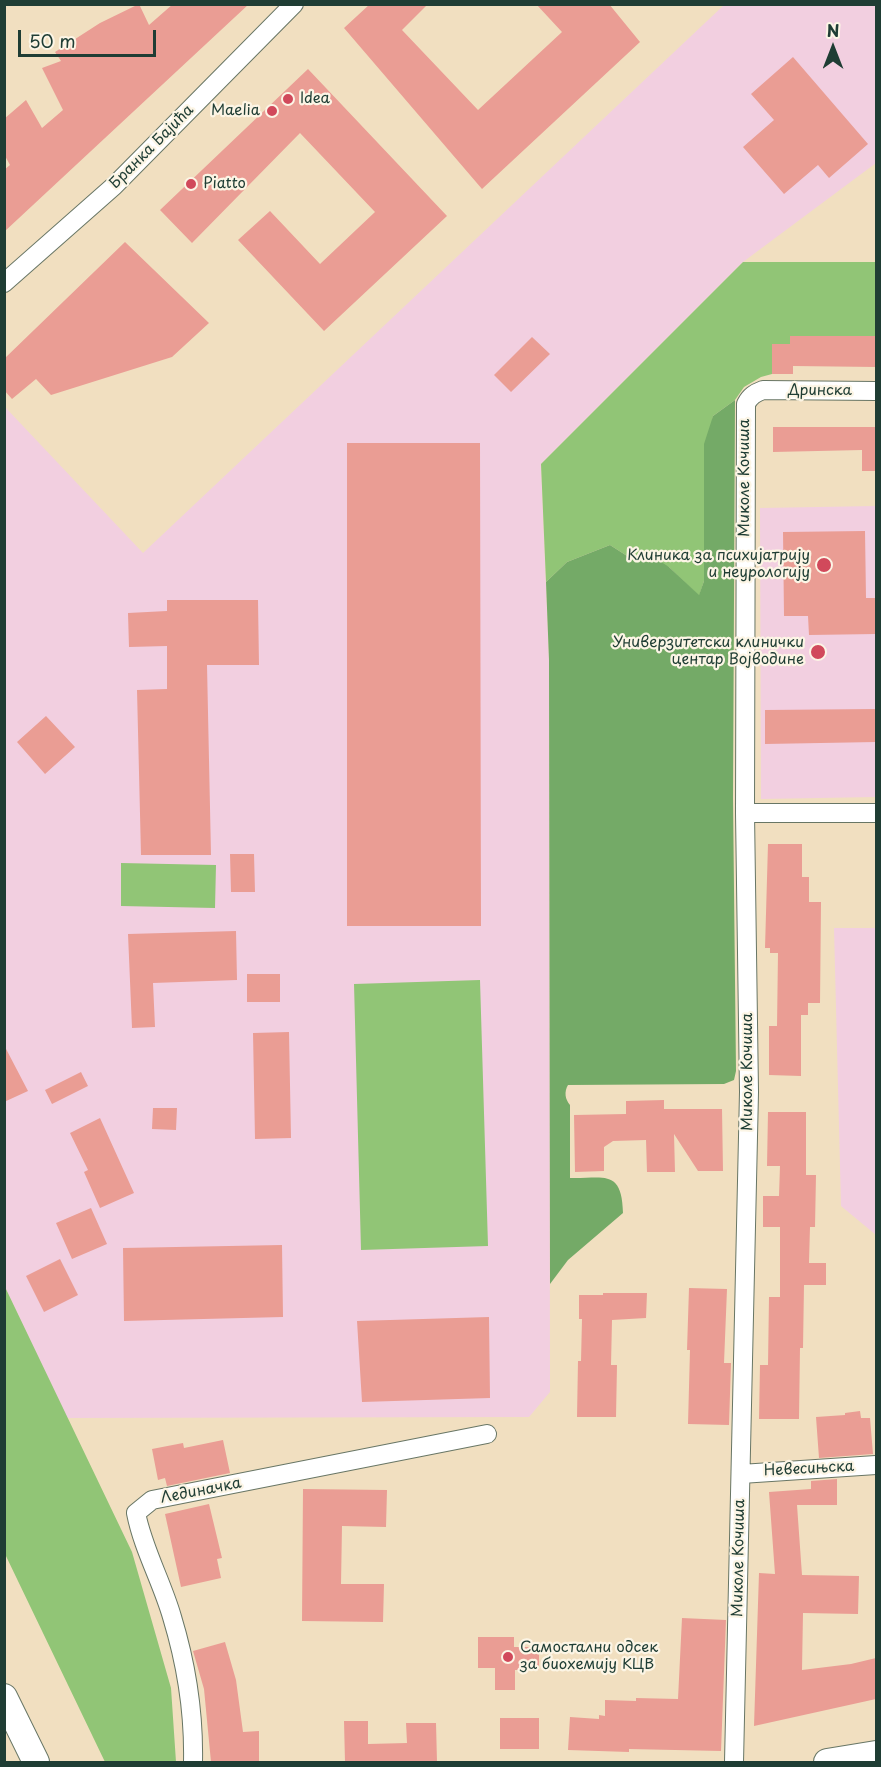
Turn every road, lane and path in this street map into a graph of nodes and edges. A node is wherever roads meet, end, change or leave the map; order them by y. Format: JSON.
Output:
{"nodes":[{"id":1,"x":287,"y":7,"type":"edge"},
{"id":2,"x":4,"y":283,"type":"edge"},
{"id":3,"x":763,"y":390,"type":"joint"},
{"id":4,"x":876,"y":391,"type":"edge"},
{"id":5,"x":745,"y":813,"type":"junction"},
{"id":6,"x":876,"y":813,"type":"edge"},
{"id":7,"x":487,"y":1434,"type":"dead end"},
{"id":8,"x":876,"y":1465,"type":"edge"},
{"id":9,"x":741,"y":1473,"type":"junction"},
{"id":10,"x":4,"y":1697,"type":"edge"},
{"id":11,"x":876,"y":1754,"type":"edge"},
{"id":12,"x":36,"y":1762,"type":"edge"},
{"id":13,"x":193,"y":1762,"type":"edge"},
{"id":14,"x":734,"y":1762,"type":"edge"},
{"id":15,"x":827,"y":1762,"type":"edge"}],
"edges":[{"from":1,"to":2,"type":"street","name":"Бранка Бајића"},
{"from":3,"to":4,"type":"street","name":"Дринска"},
{"from":3,"to":5,"type":"street","name":"Миколе Кочиша"},
{"from":5,"to":6,"type":"street"},
{"from":5,"to":9,"type":"street","name":"Миколе Кочиша"},
{"from":7,"to":13,"type":"street","name":"Лединачка"},
{"from":8,"to":9,"type":"street","name":"Невесињска"},
{"from":9,"to":14,"type":"street","name":"Миколе Кочиша"},
{"from":10,"to":12,"type":"main road"},
{"from":11,"to":15,"type":"main road"}]}
